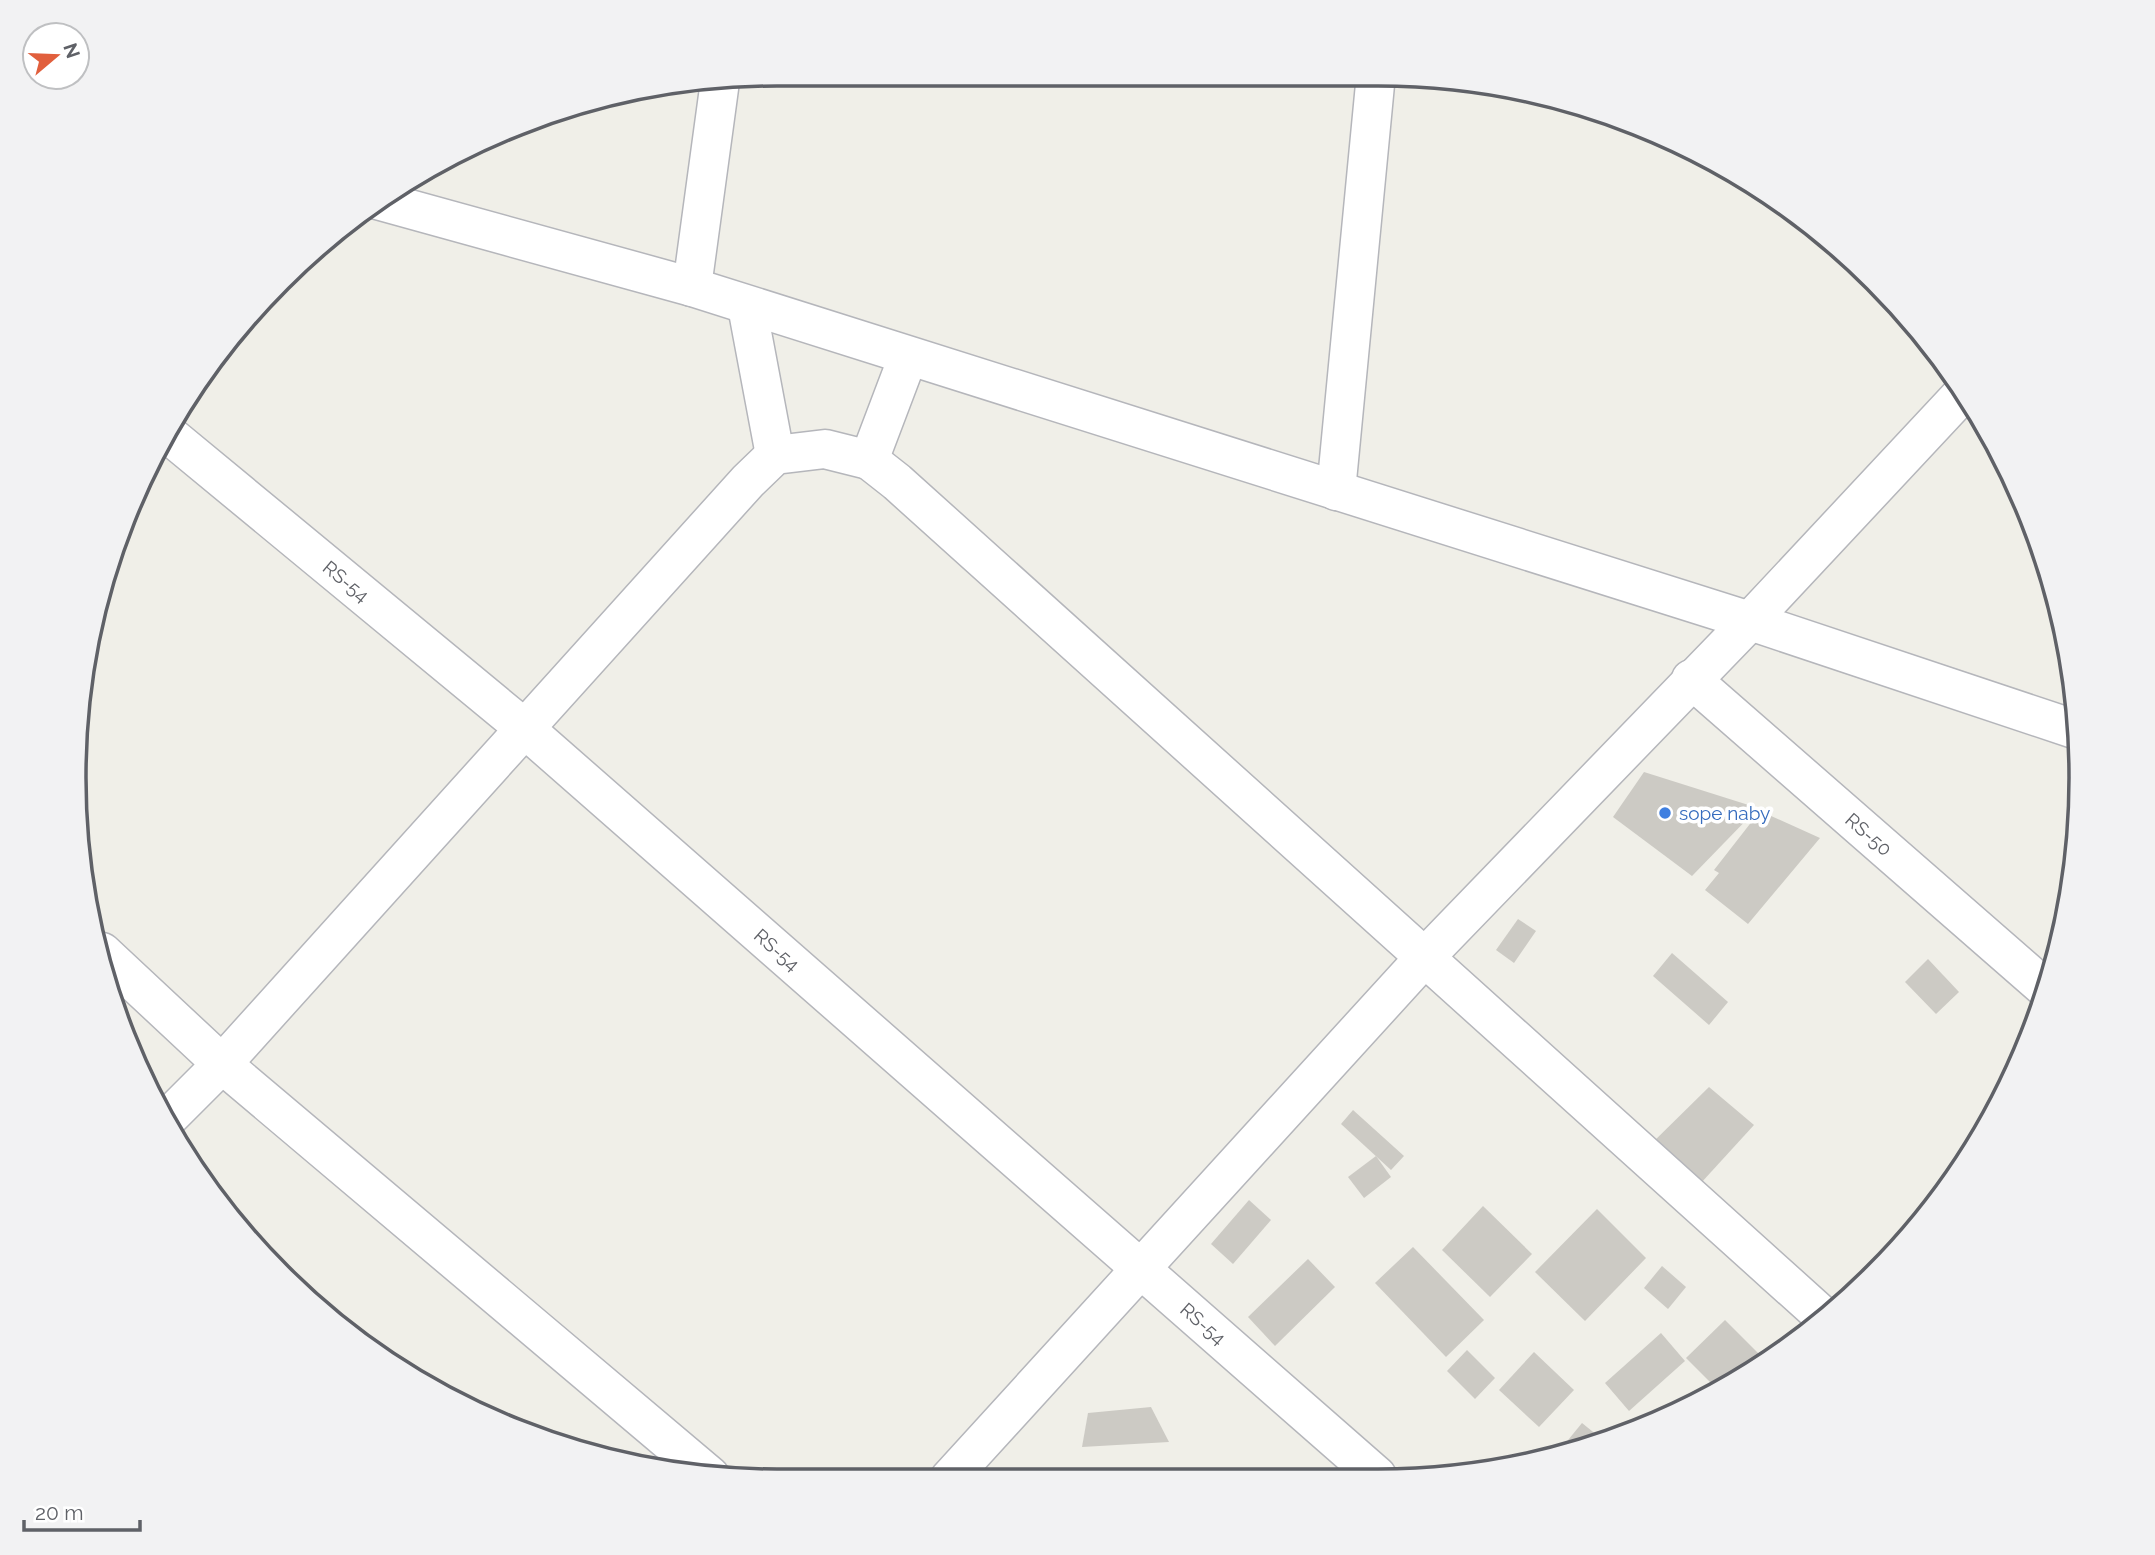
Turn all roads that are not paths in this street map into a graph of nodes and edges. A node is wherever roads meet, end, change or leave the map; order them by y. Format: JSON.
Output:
{"nodes":[{"id":1,"x":1375,"y":86,"type":"edge"},
{"id":2,"x":719,"y":88,"type":"edge"},
{"id":3,"x":391,"y":204,"type":"edge"},
{"id":4,"x":692,"y":288,"type":"junction"},
{"id":5,"x":747,"y":306,"type":"junction"},
{"id":6,"x":908,"y":356,"type":"junction"},
{"id":7,"x":1957,"y":400,"type":"edge"},
{"id":8,"x":174,"y":439,"type":"edge"},
{"id":9,"x":775,"y":455,"type":"junction"},
{"id":10,"x":869,"y":460,"type":"junction"},
{"id":11,"x":1336,"y":491,"type":"junction"},
{"id":12,"x":1750,"y":621,"type":"junction"},
{"id":13,"x":1692,"y":679,"type":"junction"},
{"id":14,"x":2067,"y":727,"type":"edge"},
{"id":15,"x":524,"y":728,"type":"junction"},
{"id":16,"x":1425,"y":957,"type":"junction"},
{"id":17,"x":110,"y":959,"type":"edge"},
{"id":18,"x":2038,"y":982,"type":"edge"},
{"id":19,"x":222,"y":1064,"type":"junction"},
{"id":20,"x":173,"y":1113,"type":"edge"},
{"id":21,"x":1141,"y":1269,"type":"junction"},
{"id":22,"x":1817,"y":1311,"type":"edge"},
{"id":23,"x":696,"y":1464,"type":"edge"},
{"id":24,"x":959,"y":1469,"type":"edge"},
{"id":25,"x":1369,"y":1469,"type":"edge"}],
"edges":[{"from":1,"to":11,"type":"street"},
{"from":2,"to":4,"type":"street"},
{"from":3,"to":4,"type":"street"},
{"from":4,"to":5,"type":"street"},
{"from":5,"to":6,"type":"street"},
{"from":5,"to":9,"type":"street"},
{"from":6,"to":10,"type":"street"},
{"from":6,"to":11,"type":"street"},
{"from":7,"to":12,"type":"street"},
{"from":8,"to":15,"type":"street","name":"RS-54"},
{"from":9,"to":10,"type":"street"},
{"from":9,"to":15,"type":"street"},
{"from":10,"to":16,"type":"street"},
{"from":11,"to":12,"type":"street"},
{"from":12,"to":13,"type":"street"},
{"from":12,"to":14,"type":"street"},
{"from":13,"to":16,"type":"street"},
{"from":13,"to":18,"type":"street","name":"RS-50"},
{"from":15,"to":19,"type":"street"},
{"from":15,"to":21,"type":"street","name":"RS-54"},
{"from":16,"to":21,"type":"street"},
{"from":16,"to":22,"type":"street"},
{"from":17,"to":19,"type":"street"},
{"from":19,"to":20,"type":"street"},
{"from":19,"to":23,"type":"street"},
{"from":21,"to":24,"type":"street"},
{"from":21,"to":25,"type":"street","name":"RS-54"}]}
